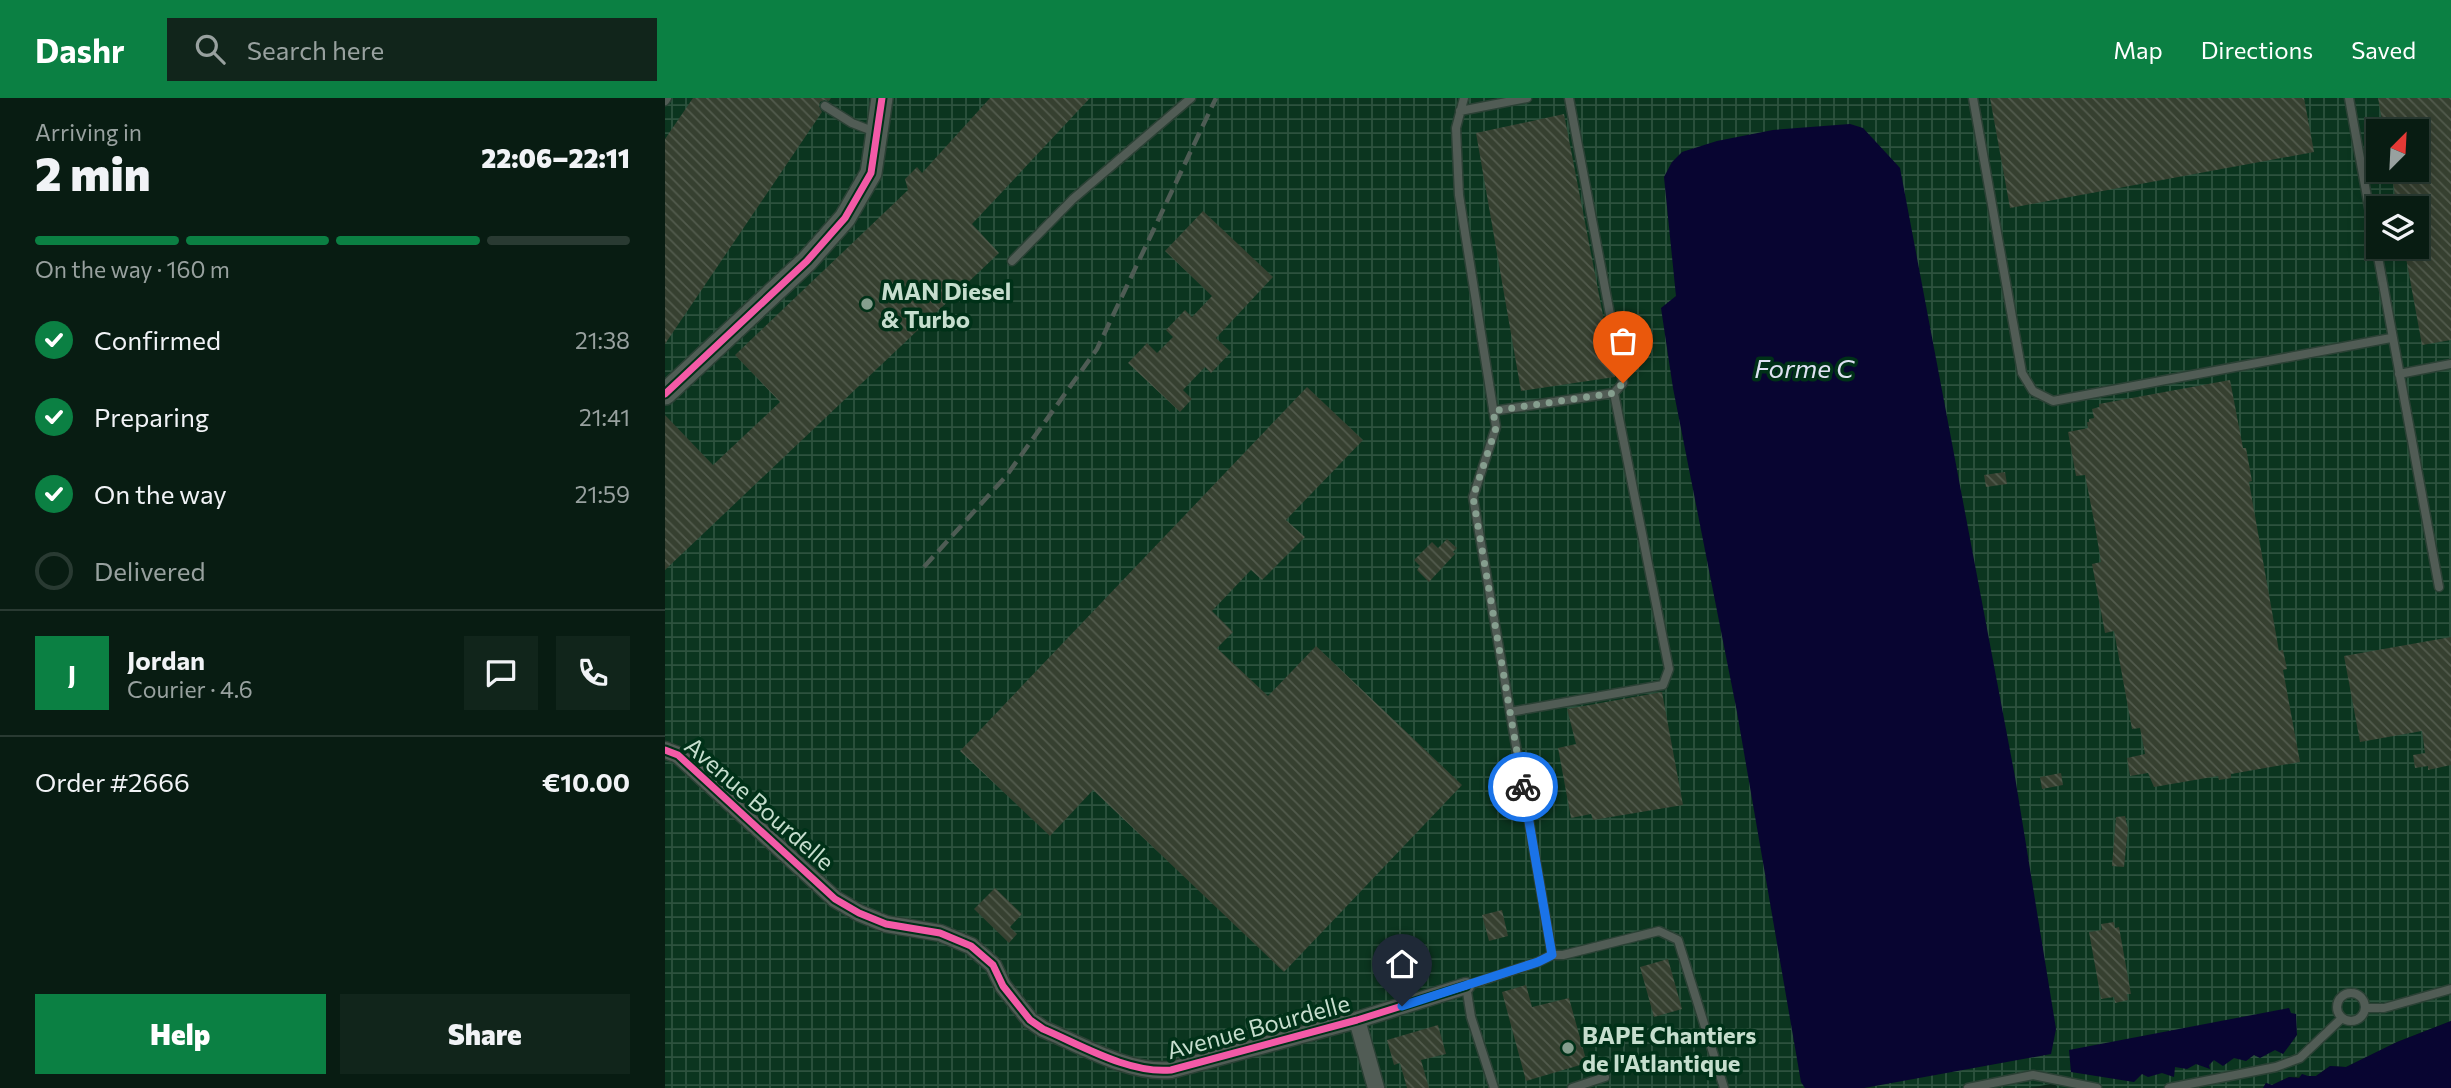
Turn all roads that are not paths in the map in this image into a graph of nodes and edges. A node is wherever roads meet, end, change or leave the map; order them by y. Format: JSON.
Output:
{"nodes":[{"id":1,"x":882,"y":98,"type":"edge"},
{"id":2,"x":1191,"y":98,"type":"edge"},
{"id":3,"x":1464,"y":98,"type":"edge"},
{"id":4,"x":1527,"y":98,"type":"edge"},
{"id":5,"x":1569,"y":98,"type":"edge"},
{"id":6,"x":1973,"y":98,"type":"edge"},
{"id":7,"x":2349,"y":98,"type":"edge"},
{"id":8,"x":825,"y":107,"type":"dead end"},
{"id":9,"x":1460,"y":111,"type":"junction"},
{"id":10,"x":877,"y":132,"type":"junction"},
{"id":11,"x":1012,"y":261,"type":"dead end"},
{"id":12,"x":2391,"y":338,"type":"junction"},
{"id":13,"x":2451,"y":364,"type":"edge"},
{"id":14,"x":2399,"y":374,"type":"junction"},
{"id":15,"x":1614,"y":393,"type":"junction"},
{"id":16,"x":665,"y":394,"type":"edge"},
{"id":17,"x":1493,"y":411,"type":"junction"},
{"id":18,"x":2439,"y":587,"type":"dead end"},
{"id":19,"x":1510,"y":712,"type":"junction"},
{"id":20,"x":665,"y":750,"type":"edge"},
{"id":21,"x":1552,"y":955,"type":"junction"},
{"id":22,"x":1467,"y":986,"type":"junction"},
{"id":23,"x":2451,"y":989,"type":"edge"},
{"id":24,"x":2366,"y":1008,"type":"junction"},
{"id":25,"x":2342,"y":1018,"type":"junction"},
{"id":26,"x":1357,"y":1020,"type":"junction"},
{"id":27,"x":1605,"y":1077,"type":"dead end"},
{"id":28,"x":1376,"y":1088,"type":"edge"},
{"id":29,"x":1494,"y":1088,"type":"edge"},
{"id":30,"x":1572,"y":1088,"type":"edge"},
{"id":31,"x":1724,"y":1088,"type":"edge"},
{"id":32,"x":1968,"y":1088,"type":"edge"},
{"id":33,"x":2097,"y":1088,"type":"edge"},
{"id":34,"x":2169,"y":1088,"type":"edge"}],
"edges":[{"from":1,"to":10,"type":"street"},
{"from":2,"to":11,"type":"lane"},
{"from":3,"to":9,"type":"lane"},
{"from":4,"to":9,"type":"lane"},
{"from":5,"to":15,"type":"lane"},
{"from":6,"to":12,"type":"lane"},
{"from":7,"to":12,"type":"lane"},
{"from":8,"to":10,"type":"lane"},
{"from":9,"to":17,"type":"lane"},
{"from":10,"to":16,"type":"street"},
{"from":12,"to":14,"type":"lane"},
{"from":13,"to":14,"type":"lane"},
{"from":14,"to":18,"type":"lane"},
{"from":15,"to":17,"type":"lane"},
{"from":15,"to":19,"type":"lane"},
{"from":17,"to":19,"type":"lane"},
{"from":19,"to":21,"type":"lane"},
{"from":20,"to":26,"type":"street","name":"Avenue Bourdelle"},
{"from":21,"to":22,"type":"lane"},
{"from":21,"to":31,"type":"lane"},
{"from":22,"to":26,"type":"street","name":"Avenue Bourdelle"},
{"from":22,"to":29,"type":"lane"},
{"from":23,"to":24,"type":"lane"},
{"from":24,"to":25,"type":"lane"},
{"from":24,"to":25,"type":"lane"},
{"from":25,"to":34,"type":"lane"},
{"from":26,"to":28,"type":"street"},
{"from":27,"to":30,"type":"lane"},
{"from":32,"to":33,"type":"lane"}]}
